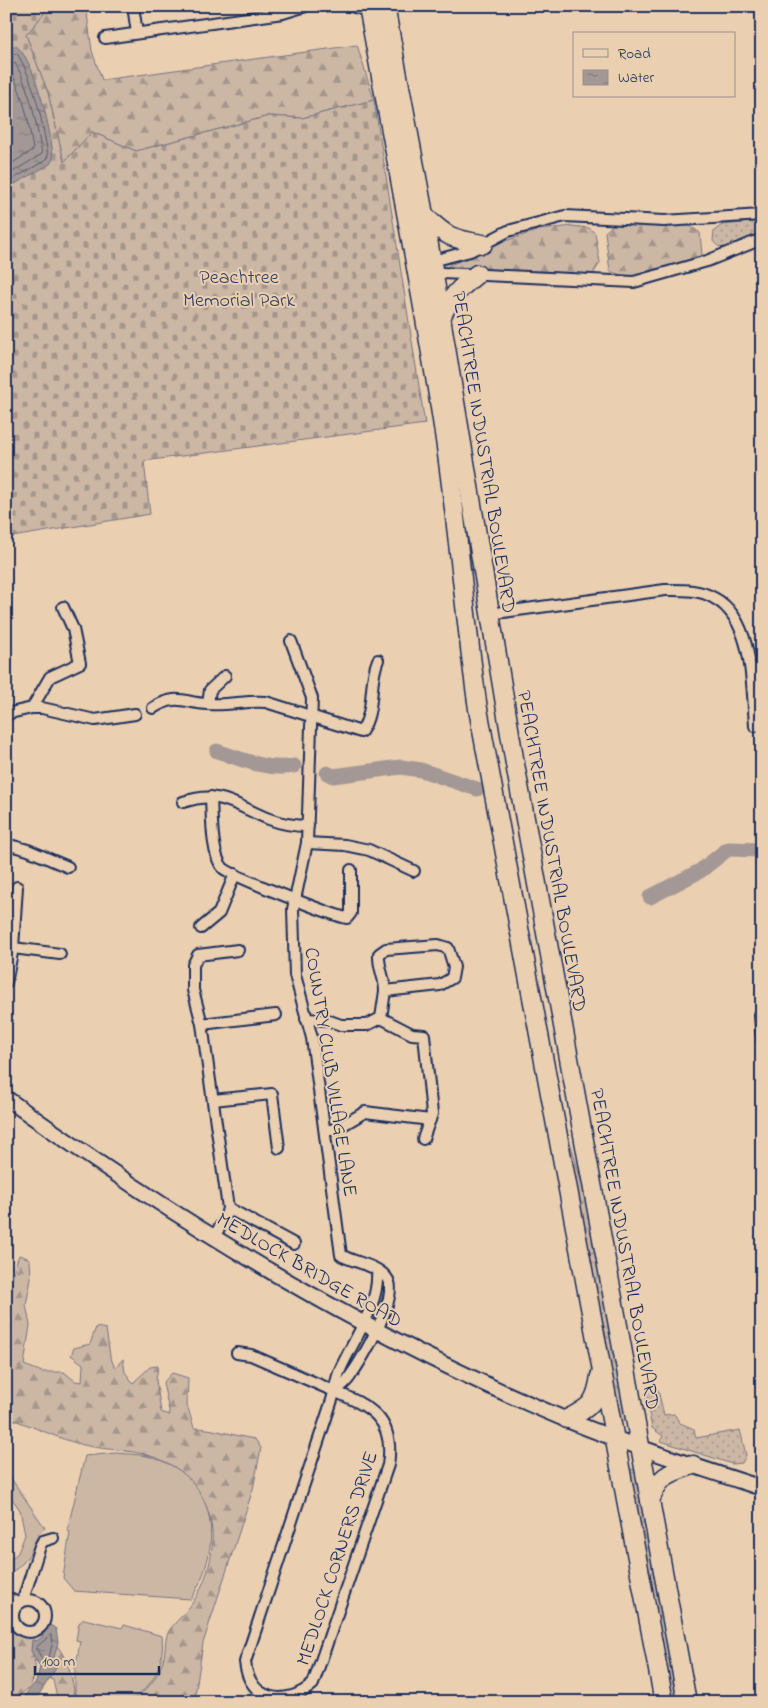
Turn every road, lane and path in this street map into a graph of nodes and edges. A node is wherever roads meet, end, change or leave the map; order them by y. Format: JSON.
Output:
{"nodes":[{"id":1,"x":133,"y":6,"type":"edge"},
{"id":2,"x":306,"y":6,"type":"edge"},
{"id":3,"x":351,"y":6,"type":"edge"},
{"id":4,"x":374,"y":8,"type":"edge"},
{"id":5,"x":137,"y":33,"type":"junction"},
{"id":6,"x":106,"y":38,"type":"dead end"},
{"id":7,"x":424,"y":215,"type":"junction"},
{"id":8,"x":762,"y":215,"type":"edge"},
{"id":9,"x":762,"y":239,"type":"edge"},
{"id":10,"x":483,"y":244,"type":"junction"},
{"id":11,"x":440,"y":259,"type":"dead end"},
{"id":12,"x":442,"y":273,"type":"dead end"},
{"id":13,"x":477,"y":274,"type":"junction"},
{"id":14,"x":442,"y":316,"type":"junction"},
{"id":15,"x":63,"y":607,"type":"dead end"},
{"id":16,"x":489,"y":614,"type":"junction"},
{"id":17,"x":291,"y":641,"type":"dead end"},
{"id":18,"x":378,"y":660,"type":"dead end"},
{"id":19,"x":226,"y":676,"type":"dead end"},
{"id":20,"x":208,"y":704,"type":"junction"},
{"id":21,"x":32,"y":708,"type":"junction"},
{"id":22,"x":153,"y":708,"type":"dead end"},
{"id":23,"x":6,"y":714,"type":"edge"},
{"id":24,"x":135,"y":714,"type":"dead end"},
{"id":25,"x":310,"y":717,"type":"junction"},
{"id":26,"x":755,"y":726,"type":"dead end"},
{"id":27,"x":211,"y":797,"type":"junction"},
{"id":28,"x":183,"y":802,"type":"dead end"},
{"id":29,"x":308,"y":826,"type":"junction"},
{"id":30,"x":307,"y":843,"type":"junction"},
{"id":31,"x":6,"y":844,"type":"edge"},
{"id":32,"x":68,"y":867,"type":"dead end"},
{"id":33,"x":352,"y":870,"type":"dead end"},
{"id":34,"x":414,"y":871,"type":"dead end"},
{"id":35,"x":235,"y":874,"type":"junction"},
{"id":36,"x":17,"y":887,"type":"dead end"},
{"id":37,"x":295,"y":900,"type":"junction"},
{"id":38,"x":201,"y":928,"type":"dead end"},
{"id":39,"x":13,"y":948,"type":"junction"},
{"id":40,"x":238,"y":950,"type":"dead end"},
{"id":41,"x":60,"y":954,"type":"dead end"},
{"id":42,"x":6,"y":983,"type":"edge"},
{"id":43,"x":386,"y":992,"type":"junction"},
{"id":44,"x":760,"y":1015,"type":"dead end"},
{"id":45,"x":276,"y":1016,"type":"dead end"},
{"id":46,"x":381,"y":1018,"type":"junction"},
{"id":47,"x":306,"y":1019,"type":"junction"},
{"id":48,"x":202,"y":1024,"type":"junction"},
{"id":49,"x":762,"y":1039,"type":"edge"},
{"id":50,"x":6,"y":1098,"type":"edge"},
{"id":51,"x":212,"y":1100,"type":"junction"},
{"id":52,"x":430,"y":1120,"type":"junction"},
{"id":53,"x":325,"y":1131,"type":"junction"},
{"id":54,"x":422,"y":1139,"type":"dead end"},
{"id":55,"x":279,"y":1148,"type":"dead end"},
{"id":56,"x":228,"y":1208,"type":"junction"},
{"id":57,"x":213,"y":1238,"type":"junction"},
{"id":58,"x":294,"y":1244,"type":"dead end"},
{"id":59,"x":377,"y":1270,"type":"junction"},
{"id":60,"x":362,"y":1324,"type":"junction"},
{"id":61,"x":376,"y":1330,"type":"junction"},
{"id":62,"x":237,"y":1353,"type":"dead end"},
{"id":63,"x":601,"y":1363,"type":"junction"},
{"id":64,"x":335,"y":1392,"type":"junction"},
{"id":65,"x":567,"y":1420,"type":"junction"},
{"id":66,"x":614,"y":1438,"type":"junction"},
{"id":67,"x":641,"y":1446,"type":"junction"},
{"id":68,"x":693,"y":1465,"type":"junction"},
{"id":69,"x":762,"y":1488,"type":"edge"},
{"id":70,"x":650,"y":1501,"type":"junction"},
{"id":71,"x":53,"y":1538,"type":"dead end"},
{"id":72,"x":6,"y":1597,"type":"edge"},
{"id":73,"x":664,"y":1702,"type":"edge"},
{"id":74,"x":687,"y":1702,"type":"edge"}],
"edges":[{"from":1,"to":5,"type":"street"},
{"from":2,"to":5,"type":"street"},
{"from":3,"to":4,"type":"street"},
{"from":4,"to":7,"type":"highway","name":"PEACHTREE INDUSTRIAL BOULEVARD"},
{"from":4,"to":63,"type":"highway","name":"PEACHTREE INDUSTRIAL BOULEVARD"},
{"from":5,"to":6,"type":"street"},
{"from":7,"to":10,"type":"highway"},
{"from":7,"to":14,"type":"highway","name":"PEACHTREE INDUSTRIAL BOULEVARD"},
{"from":8,"to":10,"type":"street"},
{"from":9,"to":13,"type":"street"},
{"from":10,"to":11,"type":"street"},
{"from":12,"to":13,"type":"street"},
{"from":13,"to":14,"type":"highway"},
{"from":14,"to":16,"type":"highway","name":"PEACHTREE INDUSTRIAL BOULEVARD"},
{"from":15,"to":21,"type":"street"},
{"from":16,"to":26,"type":"street"},
{"from":16,"to":67,"type":"highway","name":"PEACHTREE INDUSTRIAL BOULEVARD"},
{"from":17,"to":25,"type":"street","name":"COUNTRY CLUB VILLAGE LANE"},
{"from":18,"to":25,"type":"street"},
{"from":19,"to":20,"type":"street"},
{"from":20,"to":22,"type":"street"},
{"from":20,"to":25,"type":"street"},
{"from":21,"to":23,"type":"street"},
{"from":21,"to":24,"type":"street"},
{"from":25,"to":29,"type":"street","name":"COUNTRY CLUB VILLAGE LANE"},
{"from":27,"to":28,"type":"street"},
{"from":27,"to":29,"type":"street"},
{"from":27,"to":35,"type":"street"},
{"from":29,"to":30,"type":"street","name":"COUNTRY CLUB VILLAGE LANE"},
{"from":30,"to":34,"type":"street"},
{"from":30,"to":37,"type":"street","name":"COUNTRY CLUB VILLAGE LANE"},
{"from":31,"to":32,"type":"street"},
{"from":33,"to":37,"type":"street"},
{"from":35,"to":37,"type":"street"},
{"from":35,"to":38,"type":"street"},
{"from":36,"to":39,"type":"street"},
{"from":37,"to":47,"type":"street","name":"COUNTRY CLUB VILLAGE LANE"},
{"from":39,"to":41,"type":"street"},
{"from":39,"to":42,"type":"street"},
{"from":40,"to":48,"type":"street"},
{"from":43,"to":43,"type":"street"},
{"from":43,"to":46,"type":"street"},
{"from":44,"to":49,"type":"street"},
{"from":45,"to":48,"type":"street"},
{"from":46,"to":47,"type":"street"},
{"from":46,"to":52,"type":"street"},
{"from":47,"to":53,"type":"street","name":"COUNTRY CLUB VILLAGE LANE"},
{"from":48,"to":51,"type":"street"},
{"from":50,"to":57,"type":"main road","name":"MEDLOCK BRIDGE ROAD"},
{"from":51,"to":55,"type":"street"},
{"from":51,"to":56,"type":"street"},
{"from":52,"to":53,"type":"street"},
{"from":52,"to":54,"type":"street"},
{"from":53,"to":59,"type":"street","name":"COUNTRY CLUB VILLAGE LANE"},
{"from":56,"to":57,"type":"street"},
{"from":56,"to":58,"type":"street"},
{"from":57,"to":60,"type":"main road","name":"MEDLOCK BRIDGE ROAD"},
{"from":59,"to":60,"type":"street"},
{"from":59,"to":61,"type":"street"},
{"from":60,"to":61,"type":"main road","name":"MEDLOCK BRIDGE ROAD"},
{"from":60,"to":64,"type":"street","name":"MEDLOCK CORNERS DRIVE"},
{"from":61,"to":64,"type":"street","name":"MEDLOCK CORNERS DRIVE"},
{"from":61,"to":65,"type":"main road","name":"MEDLOCK BRIDGE ROAD"},
{"from":62,"to":64,"type":"street","name":"MEDLOCK CORNERS DRIVE"},
{"from":63,"to":65,"type":"highway"},
{"from":63,"to":66,"type":"highway","name":"PEACHTREE INDUSTRIAL BOULEVARD"},
{"from":64,"to":64,"type":"street","name":"MEDLOCK CORNERS DRIVE"},
{"from":65,"to":66,"type":"main road","name":"MEDLOCK BRIDGE ROAD"},
{"from":66,"to":67,"type":"main road","name":"MEDLOCK BRIDGE ROAD"},
{"from":66,"to":73,"type":"highway","name":"PEACHTREE INDUSTRIAL BOULEVARD"},
{"from":67,"to":68,"type":"main road","name":"MEDLOCK BRIDGE ROAD"},
{"from":67,"to":70,"type":"highway","name":"PEACHTREE INDUSTRIAL BOULEVARD"},
{"from":68,"to":69,"type":"main road","name":"MEDLOCK BRIDGE ROAD"},
{"from":68,"to":70,"type":"highway"},
{"from":70,"to":74,"type":"highway","name":"PEACHTREE INDUSTRIAL BOULEVARD"},
{"from":71,"to":72,"type":"street"}]}
